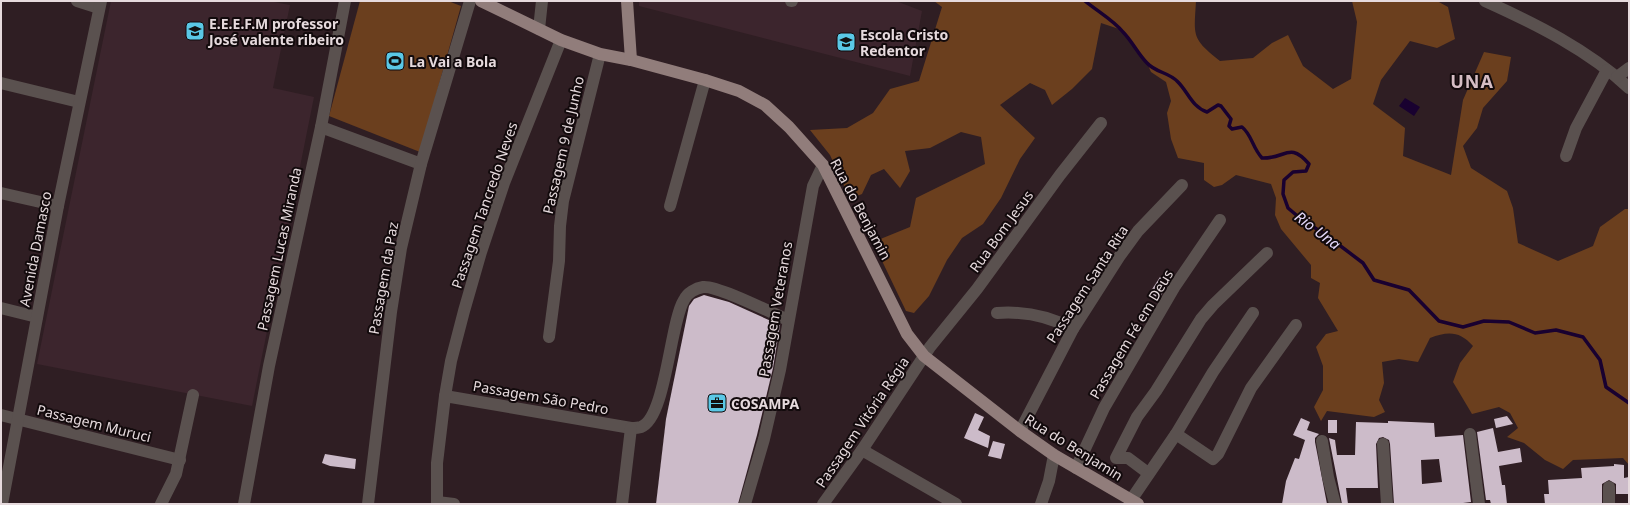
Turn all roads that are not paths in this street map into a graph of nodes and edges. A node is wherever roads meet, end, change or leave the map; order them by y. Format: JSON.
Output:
{"nodes":[{"id":1,"x":77,"y":1,"type":"edge"},
{"id":2,"x":345,"y":1,"type":"edge"},
{"id":3,"x":470,"y":1,"type":"edge"},
{"id":4,"x":481,"y":1,"type":"edge"},
{"id":5,"x":542,"y":1,"type":"edge"},
{"id":6,"x":627,"y":1,"type":"edge"},
{"id":7,"x":1485,"y":1,"type":"edge"},
{"id":8,"x":100,"y":4,"type":"edge"},
{"id":9,"x":539,"y":29,"type":"junction"},
{"id":10,"x":561,"y":40,"type":"junction"},
{"id":11,"x":600,"y":54,"type":"junction"},
{"id":12,"x":631,"y":60,"type":"junction"},
{"id":13,"x":1629,"y":68,"type":"edge"},
{"id":14,"x":1612,"y":74,"type":"junction"},
{"id":15,"x":705,"y":80,"type":"junction"},
{"id":16,"x":1,"y":83,"type":"edge"},
{"id":17,"x":1629,"y":88,"type":"edge"},
{"id":18,"x":79,"y":102,"type":"junction"},
{"id":19,"x":1101,"y":123,"type":"dead end"},
{"id":20,"x":321,"y":127,"type":"junction"},
{"id":21,"x":1566,"y":156,"type":"dead end"},
{"id":22,"x":421,"y":164,"type":"junction"},
{"id":23,"x":823,"y":166,"type":"junction"},
{"id":24,"x":1182,"y":184,"type":"dead end"},
{"id":25,"x":1,"y":193,"type":"edge"},
{"id":26,"x":58,"y":206,"type":"junction"},
{"id":27,"x":670,"y":206,"type":"dead end"},
{"id":28,"x":1220,"y":220,"type":"dead end"},
{"id":29,"x":1267,"y":254,"type":"dead end"},
{"id":30,"x":1,"y":308,"type":"edge"},
{"id":31,"x":997,"y":313,"type":"dead end"},
{"id":32,"x":1253,"y":313,"type":"dead end"},
{"id":33,"x":37,"y":317,"type":"junction"},
{"id":34,"x":788,"y":320,"type":"junction"},
{"id":35,"x":1296,"y":325,"type":"dead end"},
{"id":36,"x":1073,"y":329,"type":"junction"},
{"id":37,"x":549,"y":337,"type":"dead end"},
{"id":38,"x":924,"y":356,"type":"junction"},
{"id":39,"x":193,"y":395,"type":"dead end"},
{"id":40,"x":445,"y":396,"type":"junction"},
{"id":41,"x":1,"y":415,"type":"edge"},
{"id":42,"x":18,"y":419,"type":"junction"},
{"id":43,"x":632,"y":428,"type":"junction"},
{"id":44,"x":1020,"y":431,"type":"junction"},
{"id":45,"x":1176,"y":434,"type":"junction"},
{"id":46,"x":1470,"y":434,"type":"dead end"},
{"id":47,"x":1322,"y":441,"type":"dead end"},
{"id":48,"x":1383,"y":444,"type":"dead end"},
{"id":49,"x":862,"y":450,"type":"junction"},
{"id":50,"x":1054,"y":455,"type":"junction"},
{"id":51,"x":180,"y":460,"type":"junction"},
{"id":52,"x":1076,"y":468,"type":"junction"},
{"id":53,"x":1148,"y":473,"type":"junction"},
{"id":54,"x":1609,"y":487,"type":"dead end"},
{"id":55,"x":1134,"y":502,"type":"edge"},
{"id":56,"x":437,"y":503,"type":"edge"},
{"id":57,"x":2,"y":504,"type":"edge"},
{"id":58,"x":161,"y":504,"type":"edge"},
{"id":59,"x":244,"y":504,"type":"edge"},
{"id":60,"x":368,"y":504,"type":"edge"},
{"id":61,"x":454,"y":504,"type":"edge"},
{"id":62,"x":622,"y":504,"type":"edge"},
{"id":63,"x":745,"y":504,"type":"edge"},
{"id":64,"x":823,"y":504,"type":"edge"},
{"id":65,"x":956,"y":504,"type":"edge"},
{"id":66,"x":1041,"y":504,"type":"edge"},
{"id":67,"x":1335,"y":504,"type":"edge"},
{"id":68,"x":1387,"y":504,"type":"edge"},
{"id":69,"x":1479,"y":504,"type":"edge"},
{"id":70,"x":1610,"y":504,"type":"edge"}],
"edges":[{"from":1,"to":8,"type":"street"},
{"from":2,"to":20,"type":"street","name":"Passagem Lucas Miranda"},
{"from":3,"to":22,"type":"street","name":"Passagem da Paz"},
{"from":4,"to":9,"type":"main road","name":"Rua do Benjamin"},
{"from":5,"to":9,"type":"street"},
{"from":6,"to":12,"type":"main road"},
{"from":7,"to":14,"type":"street"},
{"from":8,"to":18,"type":"street","name":"Avenida Damasco"},
{"from":9,"to":10,"type":"main road","name":"Rua do Benjamin"},
{"from":10,"to":11,"type":"main road","name":"Rua do Benjamin"},
{"from":10,"to":40,"type":"street","name":"Passagem Tancredo Neves"},
{"from":11,"to":12,"type":"main road","name":"Rua do Benjamin"},
{"from":11,"to":37,"type":"street","name":"Passagem 9 de Junho"},
{"from":12,"to":15,"type":"main road","name":"Rua do Benjamin"},
{"from":13,"to":14,"type":"street"},
{"from":14,"to":17,"type":"street"},
{"from":14,"to":21,"type":"street"},
{"from":15,"to":23,"type":"main road","name":"Rua do Benjamin"},
{"from":15,"to":27,"type":"street"},
{"from":16,"to":18,"type":"street"},
{"from":18,"to":26,"type":"street","name":"Avenida Damasco"},
{"from":19,"to":38,"type":"street","name":"Rua Bom Jesus"},
{"from":20,"to":22,"type":"street"},
{"from":20,"to":59,"type":"street","name":"Passagem Lucas Miranda"},
{"from":22,"to":60,"type":"street","name":"Passagem da Paz"},
{"from":23,"to":34,"type":"street","name":"Passagem Veteranos"},
{"from":23,"to":38,"type":"main road","name":"Rua do Benjamin"},
{"from":24,"to":36,"type":"street","name":"Passagem Santa Rita"},
{"from":25,"to":26,"type":"street"},
{"from":26,"to":33,"type":"street","name":"Avenida Damasco"},
{"from":28,"to":52,"type":"street","name":"Passagem Fé em Deus"},
{"from":29,"to":53,"type":"street"},
{"from":30,"to":33,"type":"street"},
{"from":31,"to":36,"type":"street"},
{"from":32,"to":45,"type":"street"},
{"from":33,"to":42,"type":"street","name":"Avenida Damasco"},
{"from":34,"to":43,"type":"street"},
{"from":34,"to":63,"type":"street","name":"Passagem Veteranos"},
{"from":35,"to":45,"type":"street"},
{"from":36,"to":44,"type":"street","name":"Passagem Santa Rita"},
{"from":38,"to":44,"type":"main road","name":"Rua do Benjamin"},
{"from":38,"to":49,"type":"street","name":"Passagem Vitória Régia"},
{"from":39,"to":51,"type":"street"},
{"from":40,"to":43,"type":"street","name":"Passagem São Pedro"},
{"from":40,"to":56,"type":"street","name":"Passagem Tancredo Neves"},
{"from":41,"to":42,"type":"street","name":"Passagem Muruci"},
{"from":42,"to":51,"type":"street","name":"Passagem Muruci"},
{"from":42,"to":57,"type":"street","name":"Avenida Damasco"},
{"from":43,"to":62,"type":"street"},
{"from":44,"to":50,"type":"main road","name":"Rua do Benjamin"},
{"from":45,"to":53,"type":"street"},
{"from":46,"to":69,"type":"street"},
{"from":47,"to":67,"type":"street"},
{"from":48,"to":68,"type":"street"},
{"from":49,"to":64,"type":"street","name":"Passagem Vitória Régia"},
{"from":49,"to":65,"type":"street"},
{"from":50,"to":52,"type":"main road","name":"Rua do Benjamin"},
{"from":50,"to":66,"type":"street"},
{"from":51,"to":58,"type":"street"},
{"from":52,"to":55,"type":"main road","name":"Rua do Benjamin"},
{"from":53,"to":55,"type":"street"},
{"from":54,"to":70,"type":"street"},
{"from":56,"to":61,"type":"street"}]}
